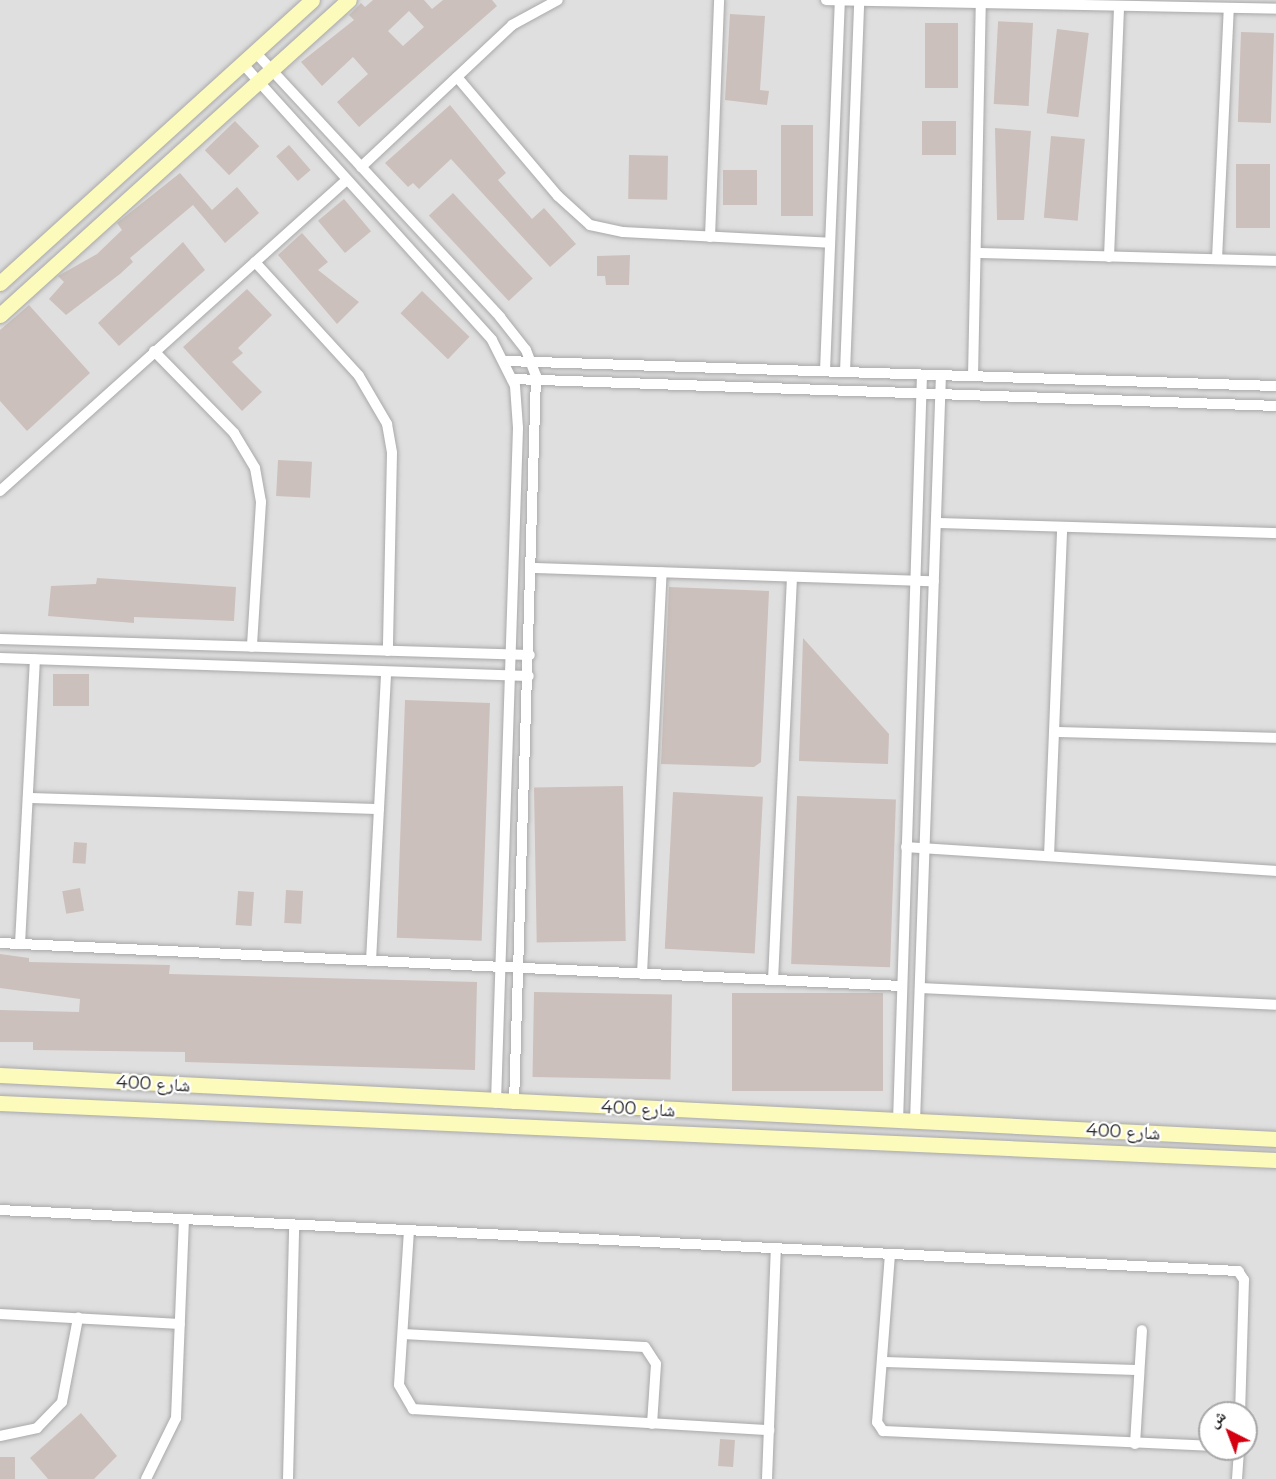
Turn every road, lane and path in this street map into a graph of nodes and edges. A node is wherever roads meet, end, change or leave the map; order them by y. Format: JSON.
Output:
{"nodes":[{"id":1,"x":312,"y":0,"type":"edge"},
{"id":2,"x":349,"y":0,"type":"edge"},
{"id":3,"x":558,"y":0,"type":"edge"},
{"id":4,"x":719,"y":0,"type":"edge"},
{"id":5,"x":826,"y":0,"type":"edge"},
{"id":6,"x":840,"y":0,"type":"edge"},
{"id":7,"x":859,"y":0,"type":"edge"},
{"id":8,"x":981,"y":3,"type":"junction"},
{"id":9,"x":1119,"y":6,"type":"junction"},
{"id":10,"x":1228,"y":8,"type":"junction"},
{"id":11,"x":1276,"y":9,"type":"edge"},
{"id":12,"x":255,"y":52,"type":"junction"},
{"id":13,"x":242,"y":63,"type":"junction"},
{"id":14,"x":271,"y":70,"type":"junction"},
{"id":15,"x":457,"y":77,"type":"junction"},
{"id":16,"x":258,"y":82,"type":"junction"},
{"id":17,"x":361,"y":167,"type":"junction"},
{"id":18,"x":347,"y":180,"type":"junction"},
{"id":19,"x":710,"y":237,"type":"junction"},
{"id":20,"x":830,"y":243,"type":"junction"},
{"id":21,"x":976,"y":253,"type":"junction"},
{"id":22,"x":1109,"y":257,"type":"junction"},
{"id":23,"x":1216,"y":259,"type":"junction"},
{"id":24,"x":1276,"y":261,"type":"edge"},
{"id":25,"x":255,"y":262,"type":"junction"},
{"id":26,"x":0,"y":283,"type":"edge"},
{"id":27,"x":0,"y":315,"type":"edge"},
{"id":28,"x":154,"y":351,"type":"junction"},
{"id":29,"x":505,"y":361,"type":"junction"},
{"id":30,"x":531,"y":362,"type":"junction"},
{"id":31,"x":825,"y":371,"type":"junction"},
{"id":32,"x":845,"y":372,"type":"junction"},
{"id":33,"x":922,"y":375,"type":"junction"},
{"id":34,"x":941,"y":375,"type":"junction"},
{"id":35,"x":973,"y":376,"type":"junction"},
{"id":36,"x":512,"y":379,"type":"junction"},
{"id":37,"x":536,"y":380,"type":"junction"},
{"id":38,"x":1276,"y":386,"type":"edge"},
{"id":39,"x":921,"y":393,"type":"junction"},
{"id":40,"x":941,"y":393,"type":"junction"},
{"id":41,"x":1276,"y":406,"type":"edge"},
{"id":42,"x":0,"y":491,"type":"edge"},
{"id":43,"x":936,"y":523,"type":"junction"},
{"id":44,"x":1062,"y":527,"type":"junction"},
{"id":45,"x":1276,"y":533,"type":"edge"},
{"id":46,"x":533,"y":568,"type":"junction"},
{"id":47,"x":662,"y":572,"type":"junction"},
{"id":48,"x":792,"y":577,"type":"junction"},
{"id":49,"x":915,"y":581,"type":"junction"},
{"id":50,"x":934,"y":582,"type":"junction"},
{"id":51,"x":0,"y":639,"type":"edge"},
{"id":52,"x":252,"y":647,"type":"junction"},
{"id":53,"x":388,"y":651,"type":"junction"},
{"id":54,"x":511,"y":654,"type":"junction"},
{"id":55,"x":530,"y":655,"type":"junction"},
{"id":56,"x":0,"y":658,"type":"edge"},
{"id":57,"x":35,"y":659,"type":"junction"},
{"id":58,"x":386,"y":672,"type":"junction"},
{"id":59,"x":510,"y":676,"type":"junction"},
{"id":60,"x":529,"y":676,"type":"junction"},
{"id":61,"x":1054,"y":732,"type":"junction"},
{"id":62,"x":1276,"y":738,"type":"edge"},
{"id":63,"x":28,"y":798,"type":"junction"},
{"id":64,"x":379,"y":808,"type":"junction"},
{"id":65,"x":906,"y":847,"type":"junction"},
{"id":66,"x":924,"y":848,"type":"junction"},
{"id":67,"x":1049,"y":856,"type":"junction"},
{"id":68,"x":1276,"y":871,"type":"edge"},
{"id":69,"x":0,"y":943,"type":"edge"},
{"id":70,"x":20,"y":944,"type":"junction"},
{"id":71,"x":371,"y":961,"type":"junction"},
{"id":72,"x":500,"y":967,"type":"junction"},
{"id":73,"x":519,"y":968,"type":"junction"},
{"id":74,"x":642,"y":974,"type":"junction"},
{"id":75,"x":773,"y":980,"type":"junction"},
{"id":76,"x":902,"y":986,"type":"junction"},
{"id":77,"x":920,"y":988,"type":"junction"},
{"id":78,"x":1276,"y":1005,"type":"edge"},
{"id":79,"x":0,"y":1075,"type":"edge"},
{"id":80,"x":0,"y":1103,"type":"edge"},
{"id":81,"x":496,"y":1103,"type":"junction"},
{"id":82,"x":514,"y":1104,"type":"junction"},
{"id":83,"x":897,"y":1122,"type":"junction"},
{"id":84,"x":915,"y":1122,"type":"junction"},
{"id":85,"x":513,"y":1128,"type":"junction"},
{"id":86,"x":1241,"y":1137,"type":"junction"},
{"id":87,"x":1276,"y":1138,"type":"edge"},
{"id":88,"x":1239,"y":1158,"type":"junction"},
{"id":89,"x":1276,"y":1160,"type":"edge"},
{"id":90,"x":0,"y":1210,"type":"edge"},
{"id":91,"x":184,"y":1219,"type":"junction"},
{"id":92,"x":294,"y":1225,"type":"junction"},
{"id":93,"x":410,"y":1230,"type":"junction"},
{"id":94,"x":776,"y":1248,"type":"junction"},
{"id":95,"x":890,"y":1254,"type":"junction"},
{"id":96,"x":0,"y":1314,"type":"edge"},
{"id":97,"x":78,"y":1318,"type":"junction"},
{"id":98,"x":180,"y":1324,"type":"junction"},
{"id":99,"x":1142,"y":1330,"type":"dead end"},
{"id":100,"x":403,"y":1334,"type":"junction"},
{"id":101,"x":882,"y":1362,"type":"junction"},
{"id":102,"x":1139,"y":1370,"type":"junction"},
{"id":103,"x":1240,"y":1401,"type":"edge"},
{"id":104,"x":652,"y":1424,"type":"junction"},
{"id":105,"x":769,"y":1430,"type":"junction"},
{"id":106,"x":0,"y":1436,"type":"edge"},
{"id":107,"x":1135,"y":1444,"type":"junction"},
{"id":108,"x":1198,"y":1446,"type":"edge"},
{"id":109,"x":1238,"y":1461,"type":"edge"},
{"id":110,"x":146,"y":1479,"type":"edge"},
{"id":111,"x":288,"y":1479,"type":"edge"},
{"id":112,"x":767,"y":1479,"type":"edge"},
{"id":113,"x":1237,"y":1479,"type":"edge"}],
"edges":[{"from":1,"to":12,"type":"street"},
{"from":2,"to":14,"type":"street"},
{"from":3,"to":15,"type":"street"},
{"from":4,"to":19,"type":"street"},
{"from":5,"to":6,"type":"street"},
{"from":6,"to":7,"type":"street"},
{"from":6,"to":20,"type":"street"},
{"from":7,"to":8,"type":"street"},
{"from":7,"to":32,"type":"street"},
{"from":8,"to":9,"type":"street"},
{"from":8,"to":21,"type":"street"},
{"from":9,"to":10,"type":"street"},
{"from":9,"to":22,"type":"street"},
{"from":10,"to":11,"type":"street"},
{"from":10,"to":23,"type":"street"},
{"from":12,"to":13,"type":"street"},
{"from":12,"to":14,"type":"street"},
{"from":13,"to":16,"type":"street"},
{"from":13,"to":26,"type":"street"},
{"from":14,"to":16,"type":"street"},
{"from":14,"to":17,"type":"street"},
{"from":15,"to":17,"type":"street"},
{"from":15,"to":19,"type":"street"},
{"from":16,"to":18,"type":"street"},
{"from":16,"to":27,"type":"street"},
{"from":17,"to":30,"type":"street"},
{"from":18,"to":25,"type":"street"},
{"from":18,"to":29,"type":"street"},
{"from":19,"to":20,"type":"street"},
{"from":20,"to":31,"type":"street"},
{"from":21,"to":22,"type":"street"},
{"from":21,"to":35,"type":"street"},
{"from":22,"to":23,"type":"street"},
{"from":23,"to":24,"type":"street"},
{"from":25,"to":28,"type":"street"},
{"from":25,"to":53,"type":"street"},
{"from":28,"to":42,"type":"street"},
{"from":28,"to":52,"type":"street"},
{"from":29,"to":30,"type":"street"},
{"from":29,"to":36,"type":"street"},
{"from":30,"to":31,"type":"street"},
{"from":30,"to":37,"type":"street"},
{"from":31,"to":32,"type":"street"},
{"from":32,"to":33,"type":"street"},
{"from":33,"to":34,"type":"street"},
{"from":33,"to":39,"type":"street"},
{"from":34,"to":35,"type":"street"},
{"from":34,"to":40,"type":"street"},
{"from":35,"to":38,"type":"street"},
{"from":36,"to":37,"type":"street"},
{"from":36,"to":54,"type":"street"},
{"from":37,"to":39,"type":"street"},
{"from":37,"to":46,"type":"street"},
{"from":39,"to":40,"type":"street"},
{"from":39,"to":49,"type":"street"},
{"from":40,"to":41,"type":"street"},
{"from":40,"to":43,"type":"street"},
{"from":43,"to":44,"type":"street"},
{"from":43,"to":50,"type":"street"},
{"from":44,"to":45,"type":"street"},
{"from":44,"to":61,"type":"street"},
{"from":46,"to":47,"type":"street"},
{"from":46,"to":55,"type":"street"},
{"from":47,"to":48,"type":"street"},
{"from":47,"to":74,"type":"street"},
{"from":48,"to":49,"type":"street"},
{"from":48,"to":75,"type":"street"},
{"from":49,"to":50,"type":"street"},
{"from":49,"to":65,"type":"street"},
{"from":50,"to":66,"type":"street"},
{"from":51,"to":52,"type":"street"},
{"from":52,"to":53,"type":"street"},
{"from":53,"to":54,"type":"street"},
{"from":54,"to":55,"type":"street"},
{"from":54,"to":59,"type":"street"},
{"from":55,"to":60,"type":"street"},
{"from":56,"to":57,"type":"street"},
{"from":57,"to":58,"type":"street"},
{"from":57,"to":63,"type":"street"},
{"from":58,"to":59,"type":"street"},
{"from":58,"to":64,"type":"street"},
{"from":59,"to":60,"type":"street"},
{"from":59,"to":72,"type":"street"},
{"from":60,"to":73,"type":"street"},
{"from":61,"to":62,"type":"street"},
{"from":61,"to":67,"type":"street"},
{"from":63,"to":64,"type":"street"},
{"from":63,"to":70,"type":"street"},
{"from":64,"to":71,"type":"street"},
{"from":65,"to":66,"type":"street"},
{"from":65,"to":76,"type":"street"},
{"from":66,"to":67,"type":"street"},
{"from":66,"to":77,"type":"street"},
{"from":67,"to":68,"type":"street"},
{"from":69,"to":70,"type":"street"},
{"from":70,"to":71,"type":"street"},
{"from":71,"to":72,"type":"street"},
{"from":72,"to":73,"type":"street"},
{"from":72,"to":81,"type":"street"},
{"from":73,"to":74,"type":"street"},
{"from":73,"to":82,"type":"street"},
{"from":74,"to":75,"type":"street"},
{"from":75,"to":76,"type":"street"},
{"from":76,"to":83,"type":"street"},
{"from":77,"to":78,"type":"street"},
{"from":77,"to":84,"type":"street"},
{"from":79,"to":81,"type":"street","name":"شارع 400"},
{"from":80,"to":85,"type":"street","name":"شارع 400"},
{"from":81,"to":82,"type":"street","name":"شارع 400"},
{"from":82,"to":83,"type":"street","name":"شارع 400"},
{"from":82,"to":85,"type":"street"},
{"from":83,"to":84,"type":"street","name":"شارع 400"},
{"from":84,"to":86,"type":"street","name":"شارع 400"},
{"from":85,"to":88,"type":"street","name":"شارع 400"},
{"from":86,"to":87,"type":"street","name":"شارع 400"},
{"from":86,"to":88,"type":"street"},
{"from":88,"to":89,"type":"street","name":"شارع 400"},
{"from":90,"to":91,"type":"street"},
{"from":91,"to":92,"type":"street"},
{"from":91,"to":98,"type":"street"},
{"from":92,"to":93,"type":"street"},
{"from":92,"to":111,"type":"street"},
{"from":93,"to":94,"type":"street"},
{"from":93,"to":100,"type":"street"},
{"from":94,"to":95,"type":"street"},
{"from":94,"to":105,"type":"street"},
{"from":95,"to":101,"type":"street"},
{"from":95,"to":103,"type":"street"},
{"from":96,"to":97,"type":"street"},
{"from":97,"to":98,"type":"street"},
{"from":97,"to":106,"type":"street"},
{"from":98,"to":110,"type":"street"},
{"from":99,"to":102,"type":"street"},
{"from":100,"to":104,"type":"street"},
{"from":100,"to":104,"type":"street"},
{"from":101,"to":102,"type":"street"},
{"from":101,"to":107,"type":"street"},
{"from":102,"to":107,"type":"street"},
{"from":104,"to":105,"type":"street"},
{"from":105,"to":112,"type":"street"},
{"from":107,"to":108,"type":"street"},
{"from":109,"to":113,"type":"street"}]}
